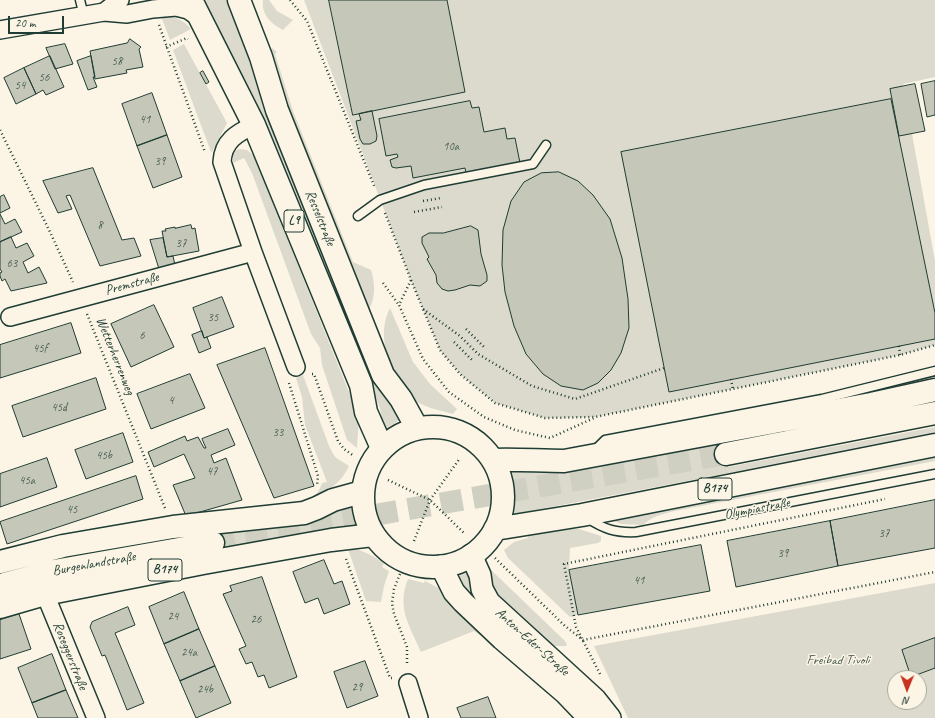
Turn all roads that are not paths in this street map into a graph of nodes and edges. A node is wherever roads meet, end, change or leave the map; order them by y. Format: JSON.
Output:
{"nodes":[{"id":1,"x":120,"y":0,"type":"edge"},
{"id":2,"x":239,"y":0,"type":"edge"},
{"id":3,"x":82,"y":8,"type":"edge"},
{"id":4,"x":196,"y":9,"type":"edge"},
{"id":5,"x":104,"y":12,"type":"junction"},
{"id":6,"x":0,"y":30,"type":"edge"},
{"id":7,"x":254,"y":125,"type":"junction"},
{"id":8,"x":546,"y":145,"type":"dead end"},
{"id":9,"x":358,"y":216,"type":"dead end"},
{"id":10,"x":253,"y":252,"type":"junction"},
{"id":11,"x":10,"y":317,"type":"dead end"},
{"id":12,"x":296,"y":368,"type":"road end"},
{"id":13,"x":935,"y":371,"type":"edge"},
{"id":14,"x":935,"y":390,"type":"edge"},
{"id":15,"x":935,"y":413,"type":"edge"},
{"id":16,"x":416,"y":428,"type":"junction"},
{"id":17,"x":935,"y":445,"type":"edge"},
{"id":18,"x":382,"y":448,"type":"junction"},
{"id":19,"x":726,"y":454,"type":"tunnel mouth"},
{"id":20,"x":589,"y":457,"type":"junction"},
{"id":21,"x":493,"y":460,"type":"junction"},
{"id":22,"x":935,"y":474,"type":"edge"},
{"id":23,"x":362,"y":492,"type":"junction"},
{"id":24,"x":582,"y":515,"type":"junction"},
{"id":25,"x":495,"y":529,"type":"junction"},
{"id":26,"x":374,"y":535,"type":"junction"},
{"id":27,"x":213,"y":543,"type":"tunnel mouth"},
{"id":28,"x":471,"y":555,"type":"junction"},
{"id":29,"x":0,"y":562,"type":"edge"},
{"id":30,"x":441,"y":566,"type":"junction"},
{"id":31,"x":0,"y":585,"type":"edge"},
{"id":32,"x":45,"y":594,"type":"junction"},
{"id":33,"x":0,"y":607,"type":"edge"},
{"id":34,"x":408,"y":683,"type":"road end"},
{"id":35,"x":96,"y":718,"type":"edge"},
{"id":36,"x":419,"y":718,"type":"edge"},
{"id":37,"x":589,"y":718,"type":"edge"},
{"id":38,"x":610,"y":718,"type":"edge"}],
"edges":[{"from":1,"to":5,"type":"street"},
{"from":2,"to":16,"type":"main road","name":"Resselstraße","number":"L9"},
{"from":3,"to":5,"type":"street"},
{"from":3,"to":6,"type":"street"},
{"from":4,"to":5,"type":"street"},
{"from":4,"to":7,"type":"main road","name":"Resselstraße","number":"L9"},
{"from":7,"to":10,"type":"street"},
{"from":7,"to":18,"type":"main road","name":"Resselstraße","number":"L9"},
{"from":8,"to":9,"type":"lane"},
{"from":10,"to":11,"type":"street","name":"Premstraße"},
{"from":10,"to":12,"type":"street"},
{"from":13,"to":20,"type":"lane"},
{"from":14,"to":20,"type":"main road"},
{"from":15,"to":19,"type":"main road"},
{"from":16,"to":18,"type":"main road"},
{"from":16,"to":21,"type":"main road"},
{"from":17,"to":24,"type":"main road","number":"B174"},
{"from":18,"to":23,"type":"main road"},
{"from":20,"to":21,"type":"main road"},
{"from":21,"to":25,"type":"main road"},
{"from":22,"to":24,"type":"lane","name":"Olympiastraße"},
{"from":23,"to":26,"type":"main road"},
{"from":23,"to":29,"type":"main road"},
{"from":24,"to":25,"type":"main road","number":"B174"},
{"from":25,"to":28,"type":"main road"},
{"from":26,"to":30,"type":"main road"},
{"from":26,"to":32,"type":"main road","number":"B174"},
{"from":27,"to":31,"type":"main road","name":"Burgenlandstraße","number":"B174"},
{"from":28,"to":30,"type":"main road"},
{"from":28,"to":38,"type":"street","name":"Anton-Eder-Straße"},
{"from":30,"to":37,"type":"street","name":"Anton-Eder-Straße"},
{"from":32,"to":33,"type":"main road","number":"B174"},
{"from":32,"to":35,"type":"street","name":"Roseggerstraße"},
{"from":34,"to":36,"type":"street"}]}
